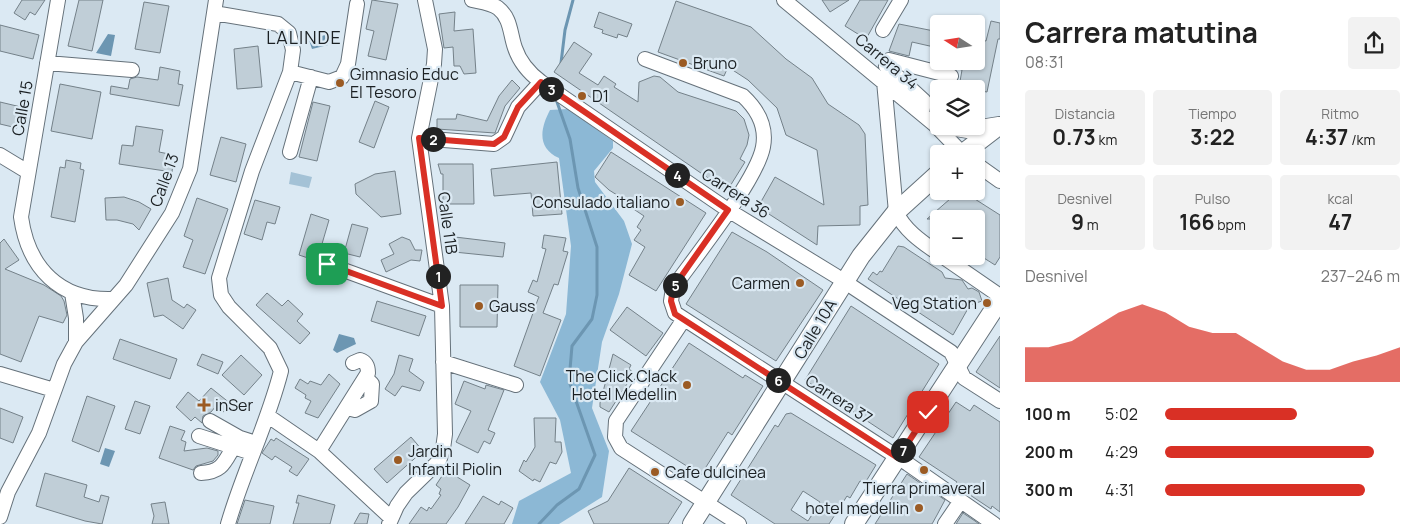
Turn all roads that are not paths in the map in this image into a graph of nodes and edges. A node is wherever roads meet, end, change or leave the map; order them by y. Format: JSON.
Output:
{"nodes":[{"id":1,"x":58,"y":0,"type":"edge"},
{"id":2,"x":425,"y":0,"type":"edge"},
{"id":3,"x":472,"y":0,"type":"edge"},
{"id":4,"x":901,"y":0,"type":"edge"},
{"id":5,"x":788,"y":1,"type":"edge"},
{"id":6,"x":212,"y":4,"type":"edge"},
{"id":7,"x":357,"y":4,"type":"dead end"},
{"id":8,"x":883,"y":30,"type":"dead end"},
{"id":9,"x":645,"y":59,"type":"dead end"},
{"id":10,"x":48,"y":63,"type":"junction"},
{"id":11,"x":132,"y":70,"type":"dead end"},
{"id":12,"x":290,"y":72,"type":"junction"},
{"id":13,"x":951,"y":76,"type":"dead end"},
{"id":14,"x":311,"y":78,"type":"junction"},
{"id":15,"x":884,"y":81,"type":"junction"},
{"id":16,"x":541,"y":82,"type":"junction"},
{"id":17,"x":930,"y":112,"type":"edge"},
{"id":18,"x":930,"y":117,"type":"edge"},
{"id":19,"x":1000,"y":125,"type":"edge"},
{"id":20,"x":985,"y":128,"type":"edge"},
{"id":21,"x":947,"y":135,"type":"edge"},
{"id":22,"x":419,"y":138,"type":"junction"},
{"id":23,"x":955,"y":145,"type":"edge"},
{"id":24,"x":974,"y":145,"type":"edge"},
{"id":25,"x":290,"y":152,"type":"dead end"},
{"id":26,"x":0,"y":155,"type":"edge"},
{"id":27,"x":985,"y":170,"type":"edge"},
{"id":28,"x":28,"y":172,"type":"junction"},
{"id":29,"x":930,"y":181,"type":"edge"},
{"id":30,"x":1000,"y":181,"type":"edge"},
{"id":31,"x":728,"y":210,"type":"junction"},
{"id":32,"x":896,"y":212,"type":"junction"},
{"id":33,"x":930,"y":247,"type":"edge"},
{"id":34,"x":327,"y":264,"type":"dead end"},
{"id":35,"x":954,"y":265,"type":"edge"},
{"id":36,"x":844,"y":282,"type":"junction"},
{"id":37,"x":72,"y":293,"type":"junction"},
{"id":38,"x":1000,"y":298,"type":"edge"},
{"id":39,"x":113,"y":299,"type":"junction"},
{"id":40,"x":442,"y":306,"type":"junction"},
{"id":41,"x":684,"y":320,"type":"junction"},
{"id":42,"x":76,"y":342,"type":"junction"},
{"id":43,"x":354,"y":362,"type":"dead end"},
{"id":44,"x":443,"y":362,"type":"junction"},
{"id":45,"x":959,"y":365,"type":"junction"},
{"id":46,"x":0,"y":374,"type":"edge"},
{"id":47,"x":782,"y":383,"type":"junction"},
{"id":48,"x":516,"y":385,"type":"dead end"},
{"id":49,"x":54,"y":390,"type":"junction"},
{"id":50,"x":1000,"y":401,"type":"edge"},
{"id":51,"x":268,"y":416,"type":"junction"},
{"id":52,"x":210,"y":421,"type":"dead end"},
{"id":53,"x":199,"y":436,"type":"dead end"},
{"id":54,"x":234,"y":446,"type":"junction"},
{"id":55,"x":254,"y":448,"type":"junction"},
{"id":56,"x":319,"y":451,"type":"junction"},
{"id":57,"x":898,"y":458,"type":"junction"},
{"id":58,"x":201,"y":473,"type":"dead end"},
{"id":59,"x":4,"y":490,"type":"edge"},
{"id":60,"x":706,"y":502,"type":"junction"},
{"id":61,"x":960,"y":502,"type":"junction"},
{"id":62,"x":0,"y":517,"type":"edge"},
{"id":63,"x":390,"y":521,"type":"edge"},
{"id":64,"x":228,"y":524,"type":"edge"},
{"id":65,"x":692,"y":524,"type":"edge"},
{"id":66,"x":739,"y":524,"type":"edge"},
{"id":67,"x":854,"y":524,"type":"edge"},
{"id":68,"x":945,"y":524,"type":"edge"},
{"id":69,"x":994,"y":524,"type":"edge"}],
"edges":[{"from":1,"to":10,"type":"street","name":"Calle 15"},
{"from":2,"to":22,"type":"street","name":"Calle 11B"},
{"from":3,"to":16,"type":"street","name":"Carrera 36"},
{"from":4,"to":8,"type":"street"},
{"from":5,"to":15,"type":"street","name":"Carrera 34"},
{"from":6,"to":12,"type":"street"},
{"from":6,"to":39,"type":"street","name":"Calle 13"},
{"from":7,"to":14,"type":"street"},
{"from":9,"to":31,"type":"street"},
{"from":10,"to":11,"type":"street"},
{"from":10,"to":28,"type":"street","name":"Calle 15"},
{"from":12,"to":14,"type":"street"},
{"from":12,"to":51,"type":"street"},
{"from":13,"to":17,"type":"street"},
{"from":14,"to":25,"type":"street"},
{"from":15,"to":18,"type":"street","name":"Carrera 34"},
{"from":15,"to":32,"type":"street"},
{"from":16,"to":22,"type":"street"},
{"from":16,"to":31,"type":"street","name":"Carrera 36"},
{"from":19,"to":20,"type":"main road"},
{"from":19,"to":24,"type":"main road"},
{"from":21,"to":23,"type":"street","name":"Carrera 34"},
{"from":22,"to":40,"type":"street","name":"Calle 11B"},
{"from":26,"to":28,"type":"street"},
{"from":27,"to":30,"type":"street"},
{"from":28,"to":37,"type":"street","name":"Calle 15"},
{"from":29,"to":32,"type":"main road","name":"Calle 10A"},
{"from":31,"to":36,"type":"street","name":"Carrera 36"},
{"from":31,"to":41,"type":"street","name":"Carrera 37"},
{"from":32,"to":33,"type":"street"},
{"from":32,"to":36,"type":"main road","name":"Calle 10A"},
{"from":34,"to":40,"type":"street"},
{"from":35,"to":38,"type":"street"},
{"from":36,"to":45,"type":"street","name":"Carrera 36"},
{"from":36,"to":47,"type":"main road","name":"Calle 10A"},
{"from":37,"to":39,"type":"street","name":"Calle 15"},
{"from":37,"to":42,"type":"street"},
{"from":38,"to":45,"type":"main road"},
{"from":39,"to":42,"type":"street","name":"Calle 13"},
{"from":40,"to":44,"type":"street","name":"Calle 11B"},
{"from":41,"to":47,"type":"street","name":"Carrera 37"},
{"from":41,"to":60,"type":"street"},
{"from":42,"to":49,"type":"street","name":"Calle 13"},
{"from":43,"to":56,"type":"street"},
{"from":44,"to":48,"type":"street"},
{"from":44,"to":63,"type":"street","name":"Calle 11B"},
{"from":45,"to":50,"type":"street","name":"Carrera 36"},
{"from":45,"to":57,"type":"main road"},
{"from":46,"to":49,"type":"street"},
{"from":47,"to":57,"type":"street","name":"Carrera 37"},
{"from":47,"to":60,"type":"main road","name":"Calle 10A"},
{"from":49,"to":59,"type":"street","name":"Calle 13"},
{"from":51,"to":55,"type":"street"},
{"from":51,"to":56,"type":"street"},
{"from":52,"to":55,"type":"street"},
{"from":53,"to":54,"type":"street"},
{"from":54,"to":55,"type":"street"},
{"from":54,"to":58,"type":"street"},
{"from":55,"to":64,"type":"street"},
{"from":56,"to":63,"type":"street"},
{"from":57,"to":61,"type":"street","name":"Carrera 37"},
{"from":57,"to":67,"type":"main road"},
{"from":59,"to":62,"type":"street","name":"Calle 13"},
{"from":60,"to":65,"type":"main road","name":"Calle 10A"},
{"from":60,"to":66,"type":"street"},
{"from":61,"to":68,"type":"street"},
{"from":61,"to":69,"type":"street","name":"Carrera 37"}]}
